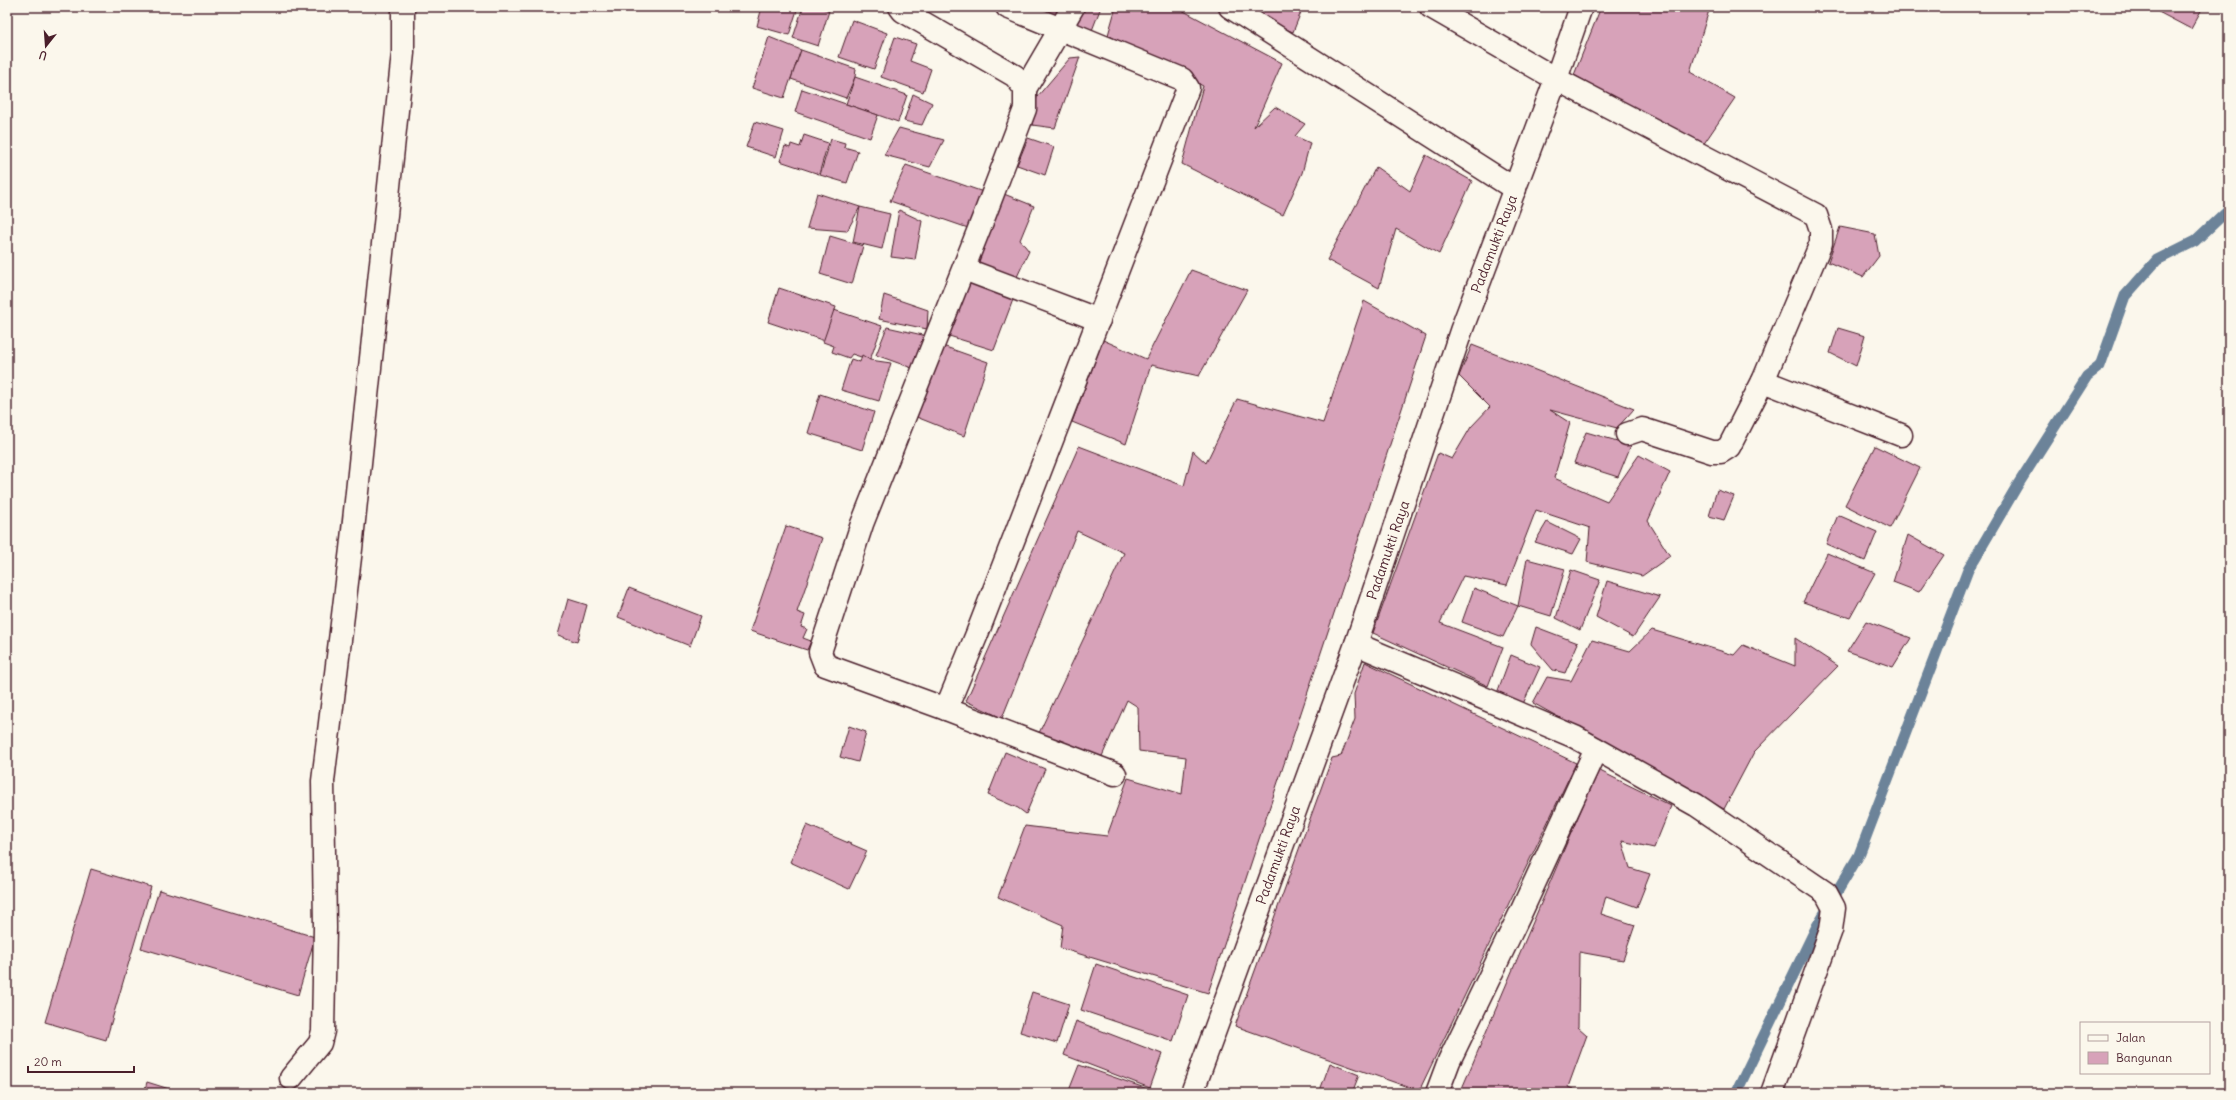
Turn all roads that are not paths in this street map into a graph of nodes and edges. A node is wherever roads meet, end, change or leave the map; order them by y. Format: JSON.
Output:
{"nodes":[{"id":1,"x":403,"y":7,"type":"edge"},
{"id":2,"x":900,"y":7,"type":"edge"},
{"id":3,"x":1007,"y":7,"type":"edge"},
{"id":4,"x":1073,"y":7,"type":"edge"},
{"id":5,"x":1230,"y":7,"type":"edge"},
{"id":6,"x":1431,"y":7,"type":"edge"},
{"id":7,"x":1580,"y":7,"type":"edge"},
{"id":8,"x":1059,"y":28,"type":"junction"},
{"id":9,"x":1556,"y":79,"type":"junction"},
{"id":10,"x":1025,"y":89,"type":"junction"},
{"id":11,"x":1515,"y":189,"type":"junction"},
{"id":12,"x":964,"y":269,"type":"junction"},
{"id":13,"x":1099,"y":320,"type":"junction"},
{"id":14,"x":1763,"y":381,"type":"junction"},
{"id":15,"x":1627,"y":434,"type":"dead end"},
{"id":16,"x":1901,"y":435,"type":"dead end"},
{"id":17,"x":1356,"y":644,"type":"junction"},
{"id":18,"x":946,"y":709,"type":"junction"},
{"id":19,"x":1596,"y":749,"type":"junction"},
{"id":20,"x":1115,"y":774,"type":"dead end"},
{"id":21,"x":291,"y":1078,"type":"dead end"},
{"id":22,"x":1192,"y":1093,"type":"edge"},
{"id":23,"x":1437,"y":1093,"type":"edge"},
{"id":24,"x":1772,"y":1093,"type":"edge"}],
"edges":[{"from":1,"to":21,"type":"street"},
{"from":2,"to":10,"type":"street"},
{"from":3,"to":8,"type":"street"},
{"from":4,"to":8,"type":"street"},
{"from":5,"to":11,"type":"street"},
{"from":6,"to":9,"type":"street"},
{"from":7,"to":9,"type":"street","name":"Padamukti Raya"},
{"from":8,"to":10,"type":"street"},
{"from":8,"to":13,"type":"street"},
{"from":9,"to":11,"type":"street","name":"Padamukti Raya"},
{"from":9,"to":14,"type":"street"},
{"from":10,"to":12,"type":"street"},
{"from":11,"to":17,"type":"street","name":"Padamukti Raya"},
{"from":12,"to":13,"type":"street"},
{"from":12,"to":18,"type":"street"},
{"from":13,"to":18,"type":"street"},
{"from":14,"to":15,"type":"street"},
{"from":14,"to":16,"type":"street"},
{"from":17,"to":19,"type":"street"},
{"from":17,"to":22,"type":"street","name":"Padamukti Raya"},
{"from":18,"to":20,"type":"street"},
{"from":19,"to":23,"type":"street"},
{"from":19,"to":24,"type":"street"}]}
